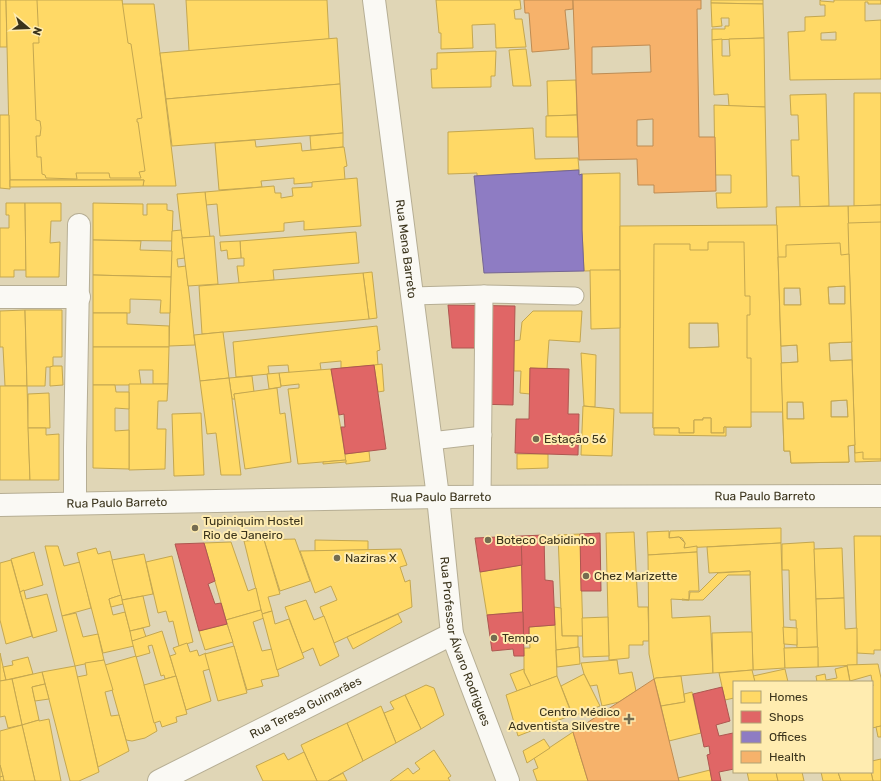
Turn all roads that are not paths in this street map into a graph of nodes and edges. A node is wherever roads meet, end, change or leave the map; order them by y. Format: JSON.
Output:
{"nodes":[{"id":1,"x":374,"y":0,"type":"edge"},
{"id":2,"x":79,"y":226,"type":"dead end"},
{"id":3,"x":484,"y":294,"type":"junction"},
{"id":4,"x":79,"y":296,"type":"junction"},
{"id":5,"x":412,"y":296,"type":"junction"},
{"id":6,"x":574,"y":296,"type":"dead end"},
{"id":7,"x":0,"y":298,"type":"edge"},
{"id":8,"x":483,"y":435,"type":"junction"},
{"id":9,"x":431,"y":441,"type":"junction"},
{"id":10,"x":881,"y":496,"type":"edge"},
{"id":11,"x":438,"y":497,"type":"junction"},
{"id":12,"x":482,"y":497,"type":"junction"},
{"id":13,"x":75,"y":503,"type":"junction"},
{"id":14,"x":0,"y":505,"type":"edge"},
{"id":15,"x":452,"y":634,"type":"junction"},
{"id":16,"x":159,"y":781,"type":"edge"},
{"id":17,"x":508,"y":781,"type":"edge"}],
"edges":[{"from":1,"to":5,"type":"street","name":"Rua Mena Barreto"},
{"from":2,"to":4,"type":"street"},
{"from":3,"to":5,"type":"lane"},
{"from":3,"to":6,"type":"lane"},
{"from":3,"to":8,"type":"lane"},
{"from":4,"to":7,"type":"street"},
{"from":4,"to":13,"type":"street"},
{"from":5,"to":9,"type":"street","name":"Rua Mena Barreto"},
{"from":8,"to":9,"type":"lane"},
{"from":8,"to":12,"type":"lane"},
{"from":9,"to":11,"type":"street","name":"Rua Mena Barreto"},
{"from":10,"to":12,"type":"street","name":"Rua Paulo Barreto"},
{"from":11,"to":12,"type":"street","name":"Rua Paulo Barreto"},
{"from":11,"to":13,"type":"street","name":"Rua Paulo Barreto"},
{"from":11,"to":15,"type":"street","name":"Rua Professor Álvaro Rodrigues"},
{"from":13,"to":14,"type":"street","name":"Rua Paulo Barreto"},
{"from":15,"to":16,"type":"street","name":"Rua Teresa Guimarães"},
{"from":15,"to":17,"type":"street","name":"Rua Professor Álvaro Rodrigues"}]}
